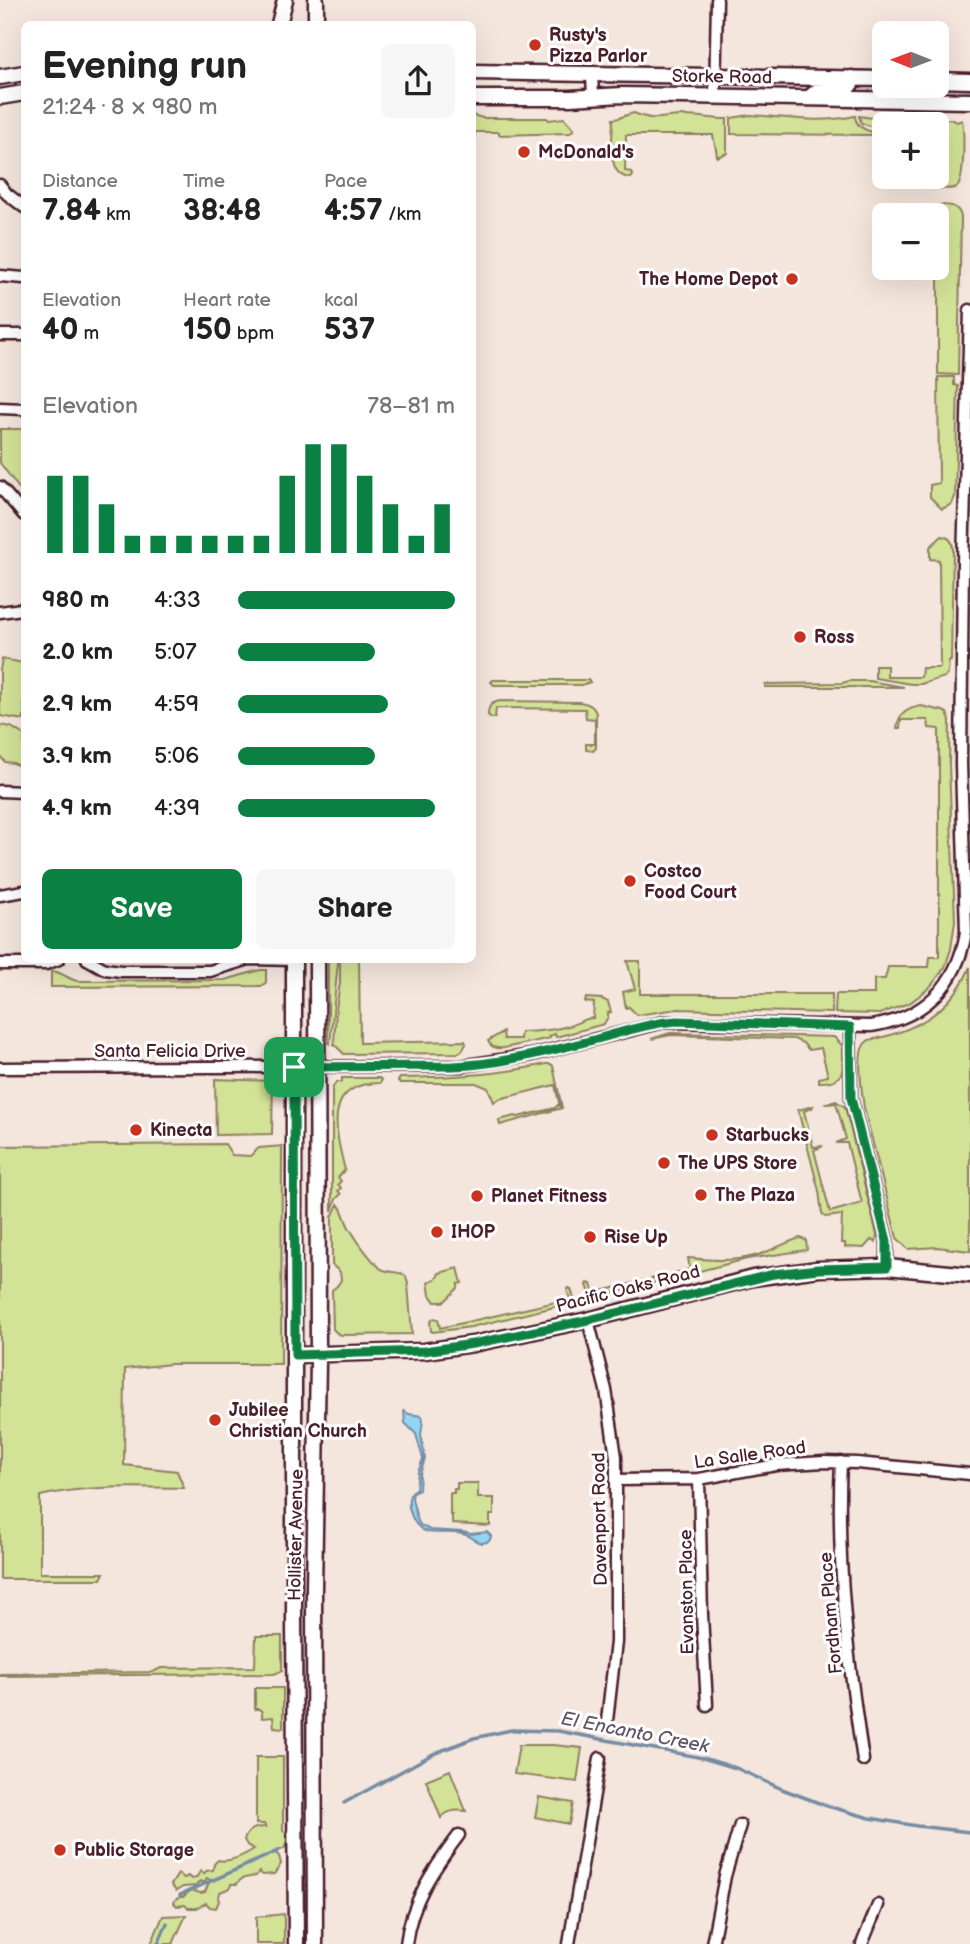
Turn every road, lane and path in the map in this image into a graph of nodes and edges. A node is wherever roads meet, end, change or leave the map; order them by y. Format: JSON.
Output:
{"nodes":[{"id":1,"x":287,"y":0,"type":"edge"},
{"id":2,"x":316,"y":0,"type":"edge"},
{"id":3,"x":717,"y":0,"type":"edge"},
{"id":4,"x":280,"y":21,"type":"edge"},
{"id":5,"x":289,"y":21,"type":"edge"},
{"id":6,"x":316,"y":21,"type":"edge"},
{"id":7,"x":476,"y":72,"type":"edge"},
{"id":8,"x":21,"y":73,"type":"edge"},
{"id":9,"x":592,"y":74,"type":"junction"},
{"id":10,"x":0,"y":76,"type":"edge"},
{"id":11,"x":716,"y":76,"type":"junction"},
{"id":12,"x":852,"y":79,"type":"junction"},
{"id":13,"x":872,"y":79,"type":"edge"},
{"id":14,"x":949,"y":80,"type":"edge"},
{"id":15,"x":970,"y":80,"type":"edge"},
{"id":16,"x":21,"y":94,"type":"edge"},
{"id":17,"x":593,"y":96,"type":"junction"},
{"id":18,"x":715,"y":96,"type":"junction"},
{"id":19,"x":0,"y":97,"type":"edge"},
{"id":20,"x":476,"y":98,"type":"edge"},
{"id":21,"x":807,"y":99,"type":"junction"},
{"id":22,"x":970,"y":101,"type":"edge"},
{"id":23,"x":0,"y":185,"type":"edge"},
{"id":24,"x":21,"y":205,"type":"edge"},
{"id":25,"x":0,"y":276,"type":"edge"},
{"id":26,"x":21,"y":278,"type":"edge"},
{"id":27,"x":970,"y":310,"type":"edge"},
{"id":28,"x":0,"y":335,"type":"edge"},
{"id":29,"x":21,"y":335,"type":"edge"},
{"id":30,"x":0,"y":408,"type":"edge"},
{"id":31,"x":21,"y":409,"type":"edge"},
{"id":32,"x":0,"y":487,"type":"edge"},
{"id":33,"x":21,"y":512,"type":"edge"},
{"id":34,"x":21,"y":608,"type":"edge"},
{"id":35,"x":0,"y":612,"type":"edge"},
{"id":36,"x":0,"y":791,"type":"edge"},
{"id":37,"x":21,"y":792,"type":"edge"},
{"id":38,"x":21,"y":892,"type":"edge"},
{"id":39,"x":0,"y":895,"type":"edge"},
{"id":40,"x":51,"y":963,"type":"edge"},
{"id":41,"x":94,"y":963,"type":"edge"},
{"id":42,"x":239,"y":963,"type":"edge"},
{"id":43,"x":294,"y":963,"type":"edge"},
{"id":44,"x":317,"y":963,"type":"edge"},
{"id":45,"x":0,"y":964,"type":"edge"},
{"id":46,"x":850,"y":1027,"type":"junction"},
{"id":47,"x":294,"y":1067,"type":"junction"},
{"id":48,"x":317,"y":1067,"type":"junction"},
{"id":49,"x":0,"y":1068,"type":"edge"},
{"id":50,"x":887,"y":1267,"type":"junction"},
{"id":51,"x":970,"y":1275,"type":"edge"},
{"id":52,"x":588,"y":1320,"type":"junction"},
{"id":53,"x":295,"y":1355,"type":"junction"},
{"id":54,"x":318,"y":1355,"type":"junction"},
{"id":55,"x":841,"y":1462,"type":"junction"},
{"id":56,"x":970,"y":1474,"type":"edge"},
{"id":57,"x":699,"y":1479,"type":"junction"},
{"id":58,"x":617,"y":1480,"type":"junction"},
{"id":59,"x":708,"y":1705,"type":"dead end"},
{"id":60,"x":607,"y":1720,"type":"dead end"},
{"id":61,"x":600,"y":1758,"type":"dead end"},
{"id":62,"x":863,"y":1760,"type":"dead end"},
{"id":63,"x":740,"y":1825,"type":"dead end"},
{"id":64,"x":459,"y":1835,"type":"dead end"},
{"id":65,"x":878,"y":1905,"type":"dead end"},
{"id":66,"x":296,"y":1944,"type":"edge"},
{"id":67,"x":315,"y":1944,"type":"edge"},
{"id":68,"x":405,"y":1944,"type":"edge"},
{"id":69,"x":569,"y":1944,"type":"edge"},
{"id":70,"x":712,"y":1944,"type":"edge"},
{"id":71,"x":862,"y":1944,"type":"edge"}],
"edges":[{"from":1,"to":4,"type":"main road"},
{"from":1,"to":5,"type":"main road"},
{"from":2,"to":6,"type":"main road"},
{"from":3,"to":11,"type":"street"},
{"from":7,"to":9,"type":"main road","name":"Storke Road"},
{"from":8,"to":10,"type":"main road"},
{"from":9,"to":11,"type":"main road","name":"Storke Road"},
{"from":9,"to":17,"type":"street"},
{"from":11,"to":12,"type":"main road","name":"Storke Road"},
{"from":11,"to":18,"type":"street"},
{"from":12,"to":13,"type":"main road","name":"Storke Road"},
{"from":12,"to":21,"type":"main road"},
{"from":14,"to":15,"type":"main road"},
{"from":16,"to":19,"type":"main road"},
{"from":17,"to":18,"type":"main road","name":"Storke Road"},
{"from":17,"to":20,"type":"main road","name":"Storke Road"},
{"from":18,"to":21,"type":"main road","name":"Storke Road"},
{"from":21,"to":22,"type":"main road","name":"Storke Road"},
{"from":23,"to":24,"type":"street"},
{"from":25,"to":26,"type":"street"},
{"from":27,"to":46,"type":"street","name":"Santa Felicia Drive"},
{"from":28,"to":29,"type":"street"},
{"from":30,"to":31,"type":"street"},
{"from":32,"to":33,"type":"street"},
{"from":34,"to":35,"type":"street"},
{"from":36,"to":37,"type":"street"},
{"from":38,"to":39,"type":"street"},
{"from":40,"to":45,"type":"street"},
{"from":41,"to":42,"type":"street"},
{"from":43,"to":47,"type":"main road","name":"Hollister Avenue"},
{"from":44,"to":48,"type":"main road","name":"Hollister Avenue"},
{"from":46,"to":48,"type":"street","name":"Santa Felicia Drive"},
{"from":46,"to":50,"type":"street"},
{"from":47,"to":48,"type":"street","name":"Santa Felicia Drive"},
{"from":47,"to":49,"type":"street","name":"Santa Felicia Drive"},
{"from":47,"to":53,"type":"main road","name":"Hollister Avenue"},
{"from":48,"to":54,"type":"main road","name":"Hollister Avenue"},
{"from":50,"to":51,"type":"main road","name":"Pacific Oaks Road"},
{"from":50,"to":52,"type":"main road","name":"Pacific Oaks Road"},
{"from":52,"to":54,"type":"main road","name":"Pacific Oaks Road"},
{"from":52,"to":58,"type":"street","name":"Davenport Road"},
{"from":53,"to":54,"type":"main road","name":"Pacific Oaks Road"},
{"from":53,"to":66,"type":"main road","name":"Hollister Avenue"},
{"from":54,"to":67,"type":"main road","name":"Hollister Avenue"},
{"from":55,"to":56,"type":"street","name":"La Salle Road"},
{"from":55,"to":57,"type":"street","name":"La Salle Road"},
{"from":55,"to":62,"type":"street","name":"Fordham Place"},
{"from":57,"to":58,"type":"street","name":"La Salle Road"},
{"from":57,"to":59,"type":"street","name":"Evanston Place"},
{"from":58,"to":60,"type":"street","name":"Davenport Road"},
{"from":61,"to":69,"type":"street"},
{"from":63,"to":70,"type":"street"},
{"from":64,"to":68,"type":"street"},
{"from":65,"to":71,"type":"street"}]}
